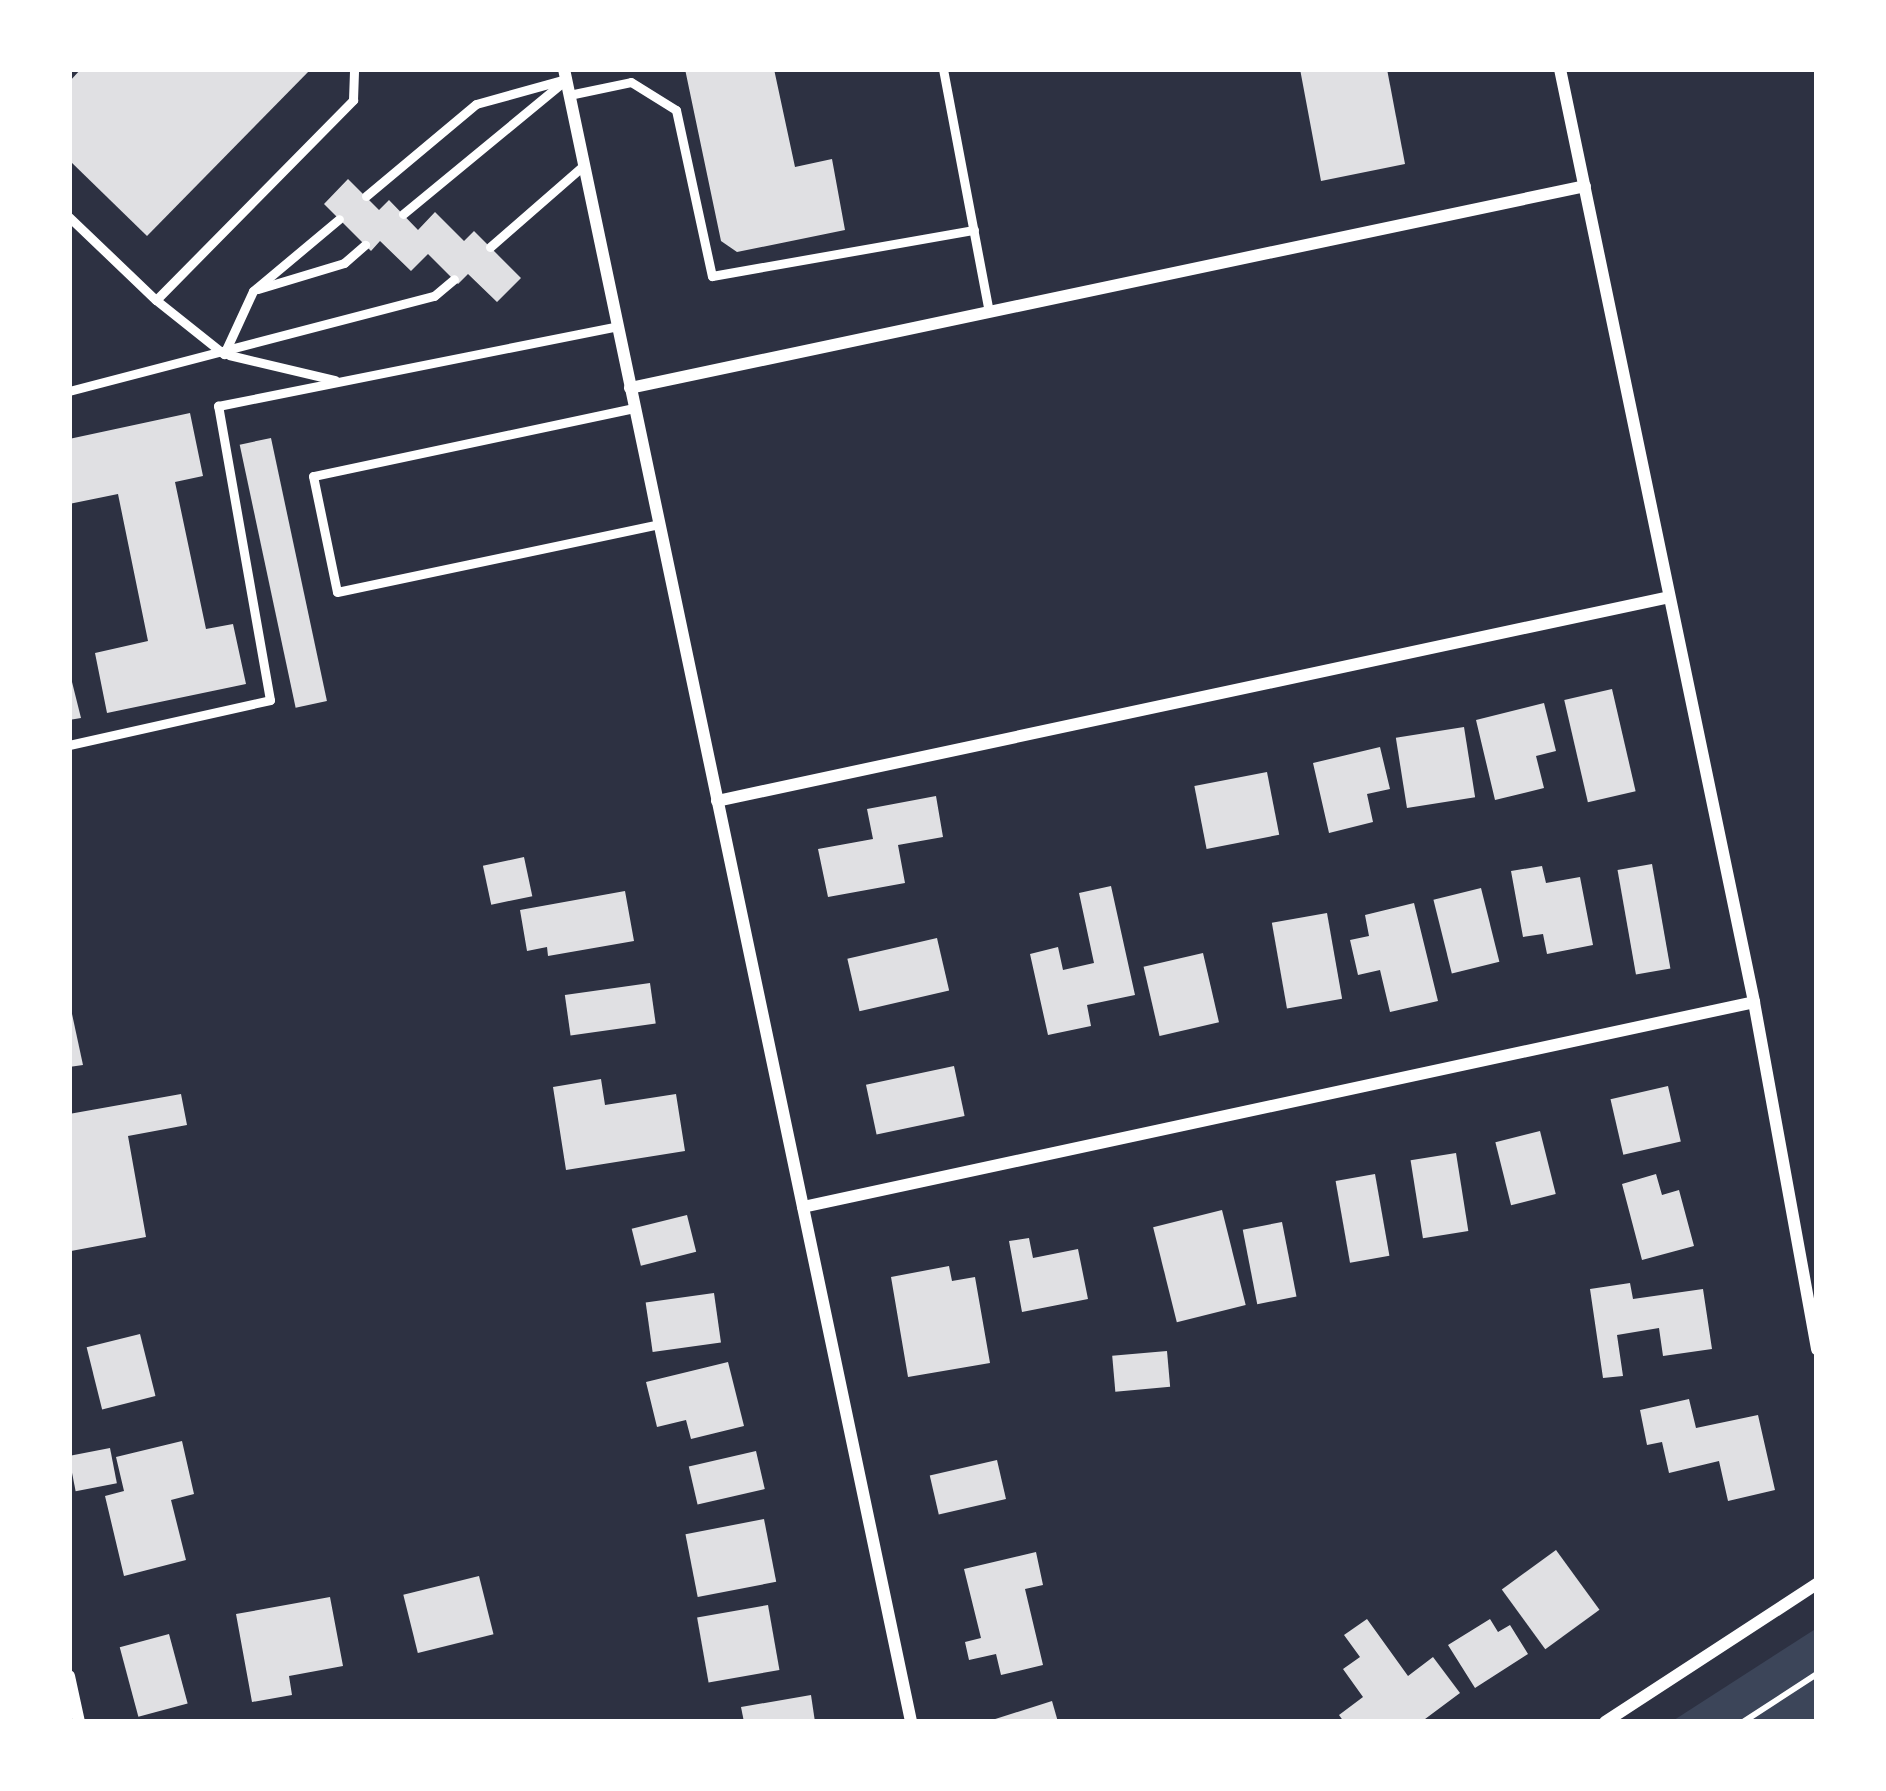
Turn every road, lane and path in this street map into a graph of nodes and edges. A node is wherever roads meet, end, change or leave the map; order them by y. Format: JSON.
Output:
{"nodes":[{"id":1,"x":354,"y":69,"type":"edge"},
{"id":2,"x":944,"y":69,"type":"edge"},
{"id":3,"x":1560,"y":69,"type":"edge"},
{"id":4,"x":565,"y":74,"type":"edge"},
{"id":5,"x":569,"y":95,"type":"junction"},
{"id":6,"x":584,"y":165,"type":"junction"},
{"id":7,"x":1585,"y":186,"type":"junction"},
{"id":8,"x":366,"y":196,"type":"dead end"},
{"id":9,"x":403,"y":214,"type":"dead end"},
{"id":10,"x":69,"y":217,"type":"edge"},
{"id":11,"x":339,"y":219,"type":"dead end"},
{"id":12,"x":974,"y":230,"type":"junction"},
{"id":13,"x":365,"y":245,"type":"dead end"},
{"id":14,"x":490,"y":248,"type":"dead end"},
{"id":15,"x":454,"y":280,"type":"dead end"},
{"id":16,"x":253,"y":291,"type":"junction"},
{"id":17,"x":156,"y":300,"type":"junction"},
{"id":18,"x":989,"y":312,"type":"junction"},
{"id":19,"x":618,"y":326,"type":"junction"},
{"id":20,"x":224,"y":354,"type":"junction"},
{"id":21,"x":343,"y":382,"type":"junction"},
{"id":22,"x":630,"y":388,"type":"junction"},
{"id":23,"x":69,"y":391,"type":"edge"},
{"id":24,"x":634,"y":408,"type":"junction"},
{"id":25,"x":659,"y":524,"type":"junction"},
{"id":26,"x":1665,"y":598,"type":"junction"},
{"id":27,"x":69,"y":745,"type":"edge"},
{"id":28,"x":717,"y":801,"type":"junction"},
{"id":29,"x":1754,"y":1002,"type":"junction"},
{"id":30,"x":803,"y":1207,"type":"junction"},
{"id":31,"x":1817,"y":1349,"type":"edge"},
{"id":32,"x":1817,"y":1584,"type":"edge"},
{"id":33,"x":1817,"y":1674,"type":"edge"},
{"id":34,"x":69,"y":1676,"type":"edge"},
{"id":35,"x":79,"y":1722,"type":"edge"},
{"id":36,"x":911,"y":1722,"type":"edge"},
{"id":37,"x":1605,"y":1722,"type":"edge"},
{"id":38,"x":1743,"y":1722,"type":"edge"}],
"edges":[{"from":1,"to":17,"type":"lane"},
{"from":2,"to":12,"type":"lane"},
{"from":3,"to":7,"type":"street"},
{"from":4,"to":5,"type":"street"},
{"from":4,"to":8,"type":"lane"},
{"from":4,"to":9,"type":"lane"},
{"from":5,"to":6,"type":"street"},
{"from":5,"to":12,"type":"lane"},
{"from":6,"to":14,"type":"lane"},
{"from":6,"to":19,"type":"street"},
{"from":7,"to":18,"type":"street"},
{"from":7,"to":26,"type":"street"},
{"from":10,"to":17,"type":"lane"},
{"from":11,"to":16,"type":"lane"},
{"from":12,"to":18,"type":"lane"},
{"from":13,"to":16,"type":"lane"},
{"from":15,"to":20,"type":"lane"},
{"from":16,"to":20,"type":"lane"},
{"from":17,"to":20,"type":"lane"},
{"from":18,"to":22,"type":"street"},
{"from":19,"to":21,"type":"lane"},
{"from":19,"to":22,"type":"street"},
{"from":20,"to":21,"type":"lane"},
{"from":20,"to":23,"type":"lane"},
{"from":21,"to":27,"type":"lane"},
{"from":22,"to":24,"type":"street"},
{"from":24,"to":25,"type":"street"},
{"from":24,"to":25,"type":"lane"},
{"from":25,"to":28,"type":"street"},
{"from":26,"to":28,"type":"street"},
{"from":26,"to":29,"type":"street"},
{"from":28,"to":30,"type":"street"},
{"from":29,"to":30,"type":"street"},
{"from":29,"to":31,"type":"street"},
{"from":30,"to":36,"type":"street"},
{"from":32,"to":37,"type":"street"},
{"from":33,"to":38,"type":"path"},
{"from":34,"to":35,"type":"street"}]}
